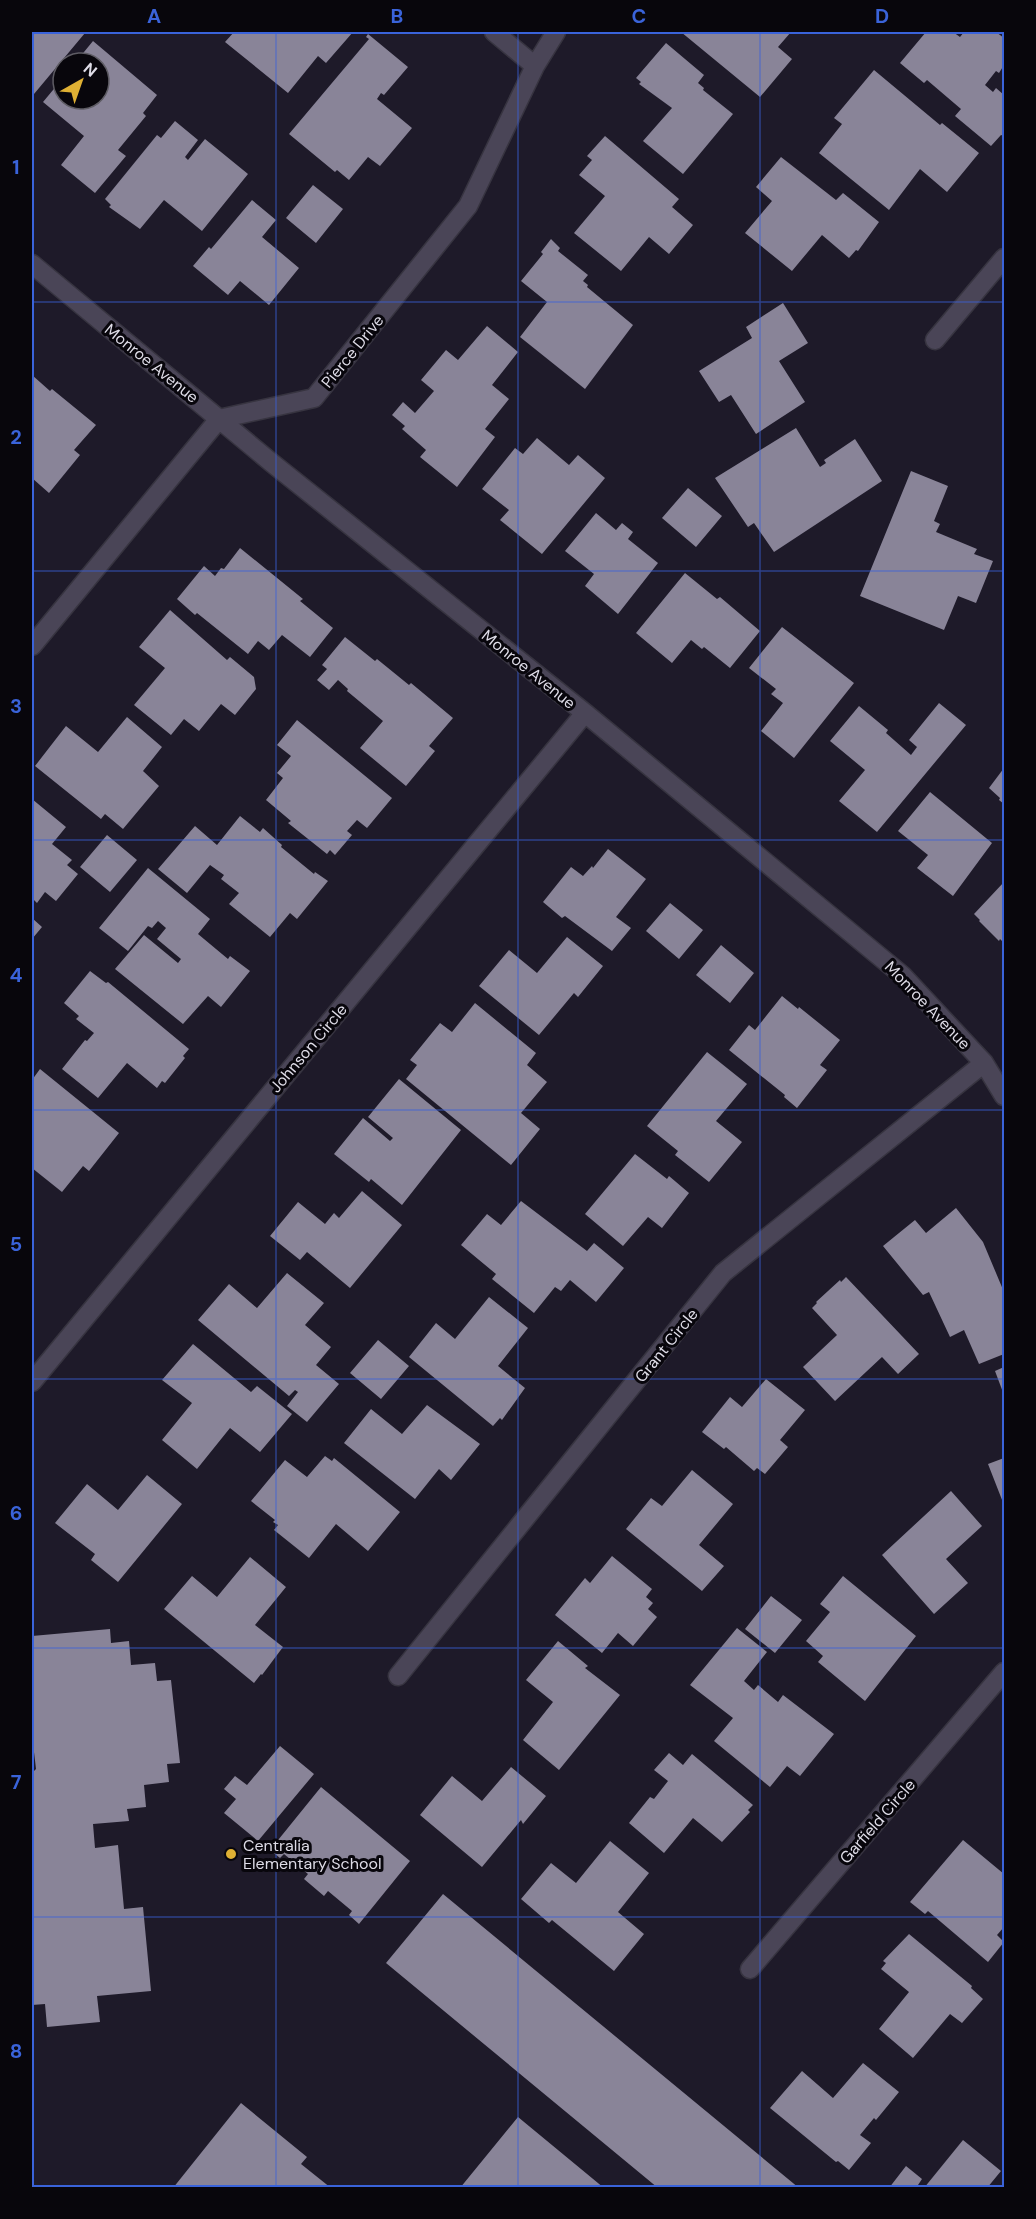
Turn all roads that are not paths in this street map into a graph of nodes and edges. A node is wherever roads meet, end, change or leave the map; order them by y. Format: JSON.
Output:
{"nodes":[{"id":1,"x":494,"y":32,"type":"edge"},
{"id":2,"x":556,"y":32,"type":"edge"},
{"id":3,"x":535,"y":66,"type":"junction"},
{"id":4,"x":1005,"y":258,"type":"edge"},
{"id":5,"x":32,"y":264,"type":"edge"},
{"id":6,"x":935,"y":340,"type":"dead end"},
{"id":7,"x":219,"y":419,"type":"junction"},
{"id":8,"x":32,"y":646,"type":"edge"},
{"id":9,"x":585,"y":713,"type":"junction"},
{"id":10,"x":984,"y":1063,"type":"junction"},
{"id":11,"x":1005,"y":1096,"type":"edge"},
{"id":12,"x":32,"y":1382,"type":"edge"},
{"id":13,"x":1005,"y":1672,"type":"edge"},
{"id":14,"x":398,"y":1676,"type":"dead end"},
{"id":15,"x":750,"y":1969,"type":"dead end"}],
"edges":[{"from":1,"to":3,"type":"street"},
{"from":2,"to":3,"type":"street","name":"Pierce Drive"},
{"from":3,"to":7,"type":"street","name":"Pierce Drive"},
{"from":4,"to":6,"type":"street"},
{"from":5,"to":7,"type":"street","name":"Monroe Avenue"},
{"from":7,"to":8,"type":"street"},
{"from":7,"to":9,"type":"street","name":"Monroe Avenue"},
{"from":9,"to":10,"type":"street","name":"Monroe Avenue"},
{"from":9,"to":12,"type":"street","name":"Johnson Circle"},
{"from":10,"to":11,"type":"street","name":"Monroe Avenue"},
{"from":10,"to":14,"type":"street","name":"Grant Circle"},
{"from":13,"to":15,"type":"street","name":"Garfield Circle"}]}
